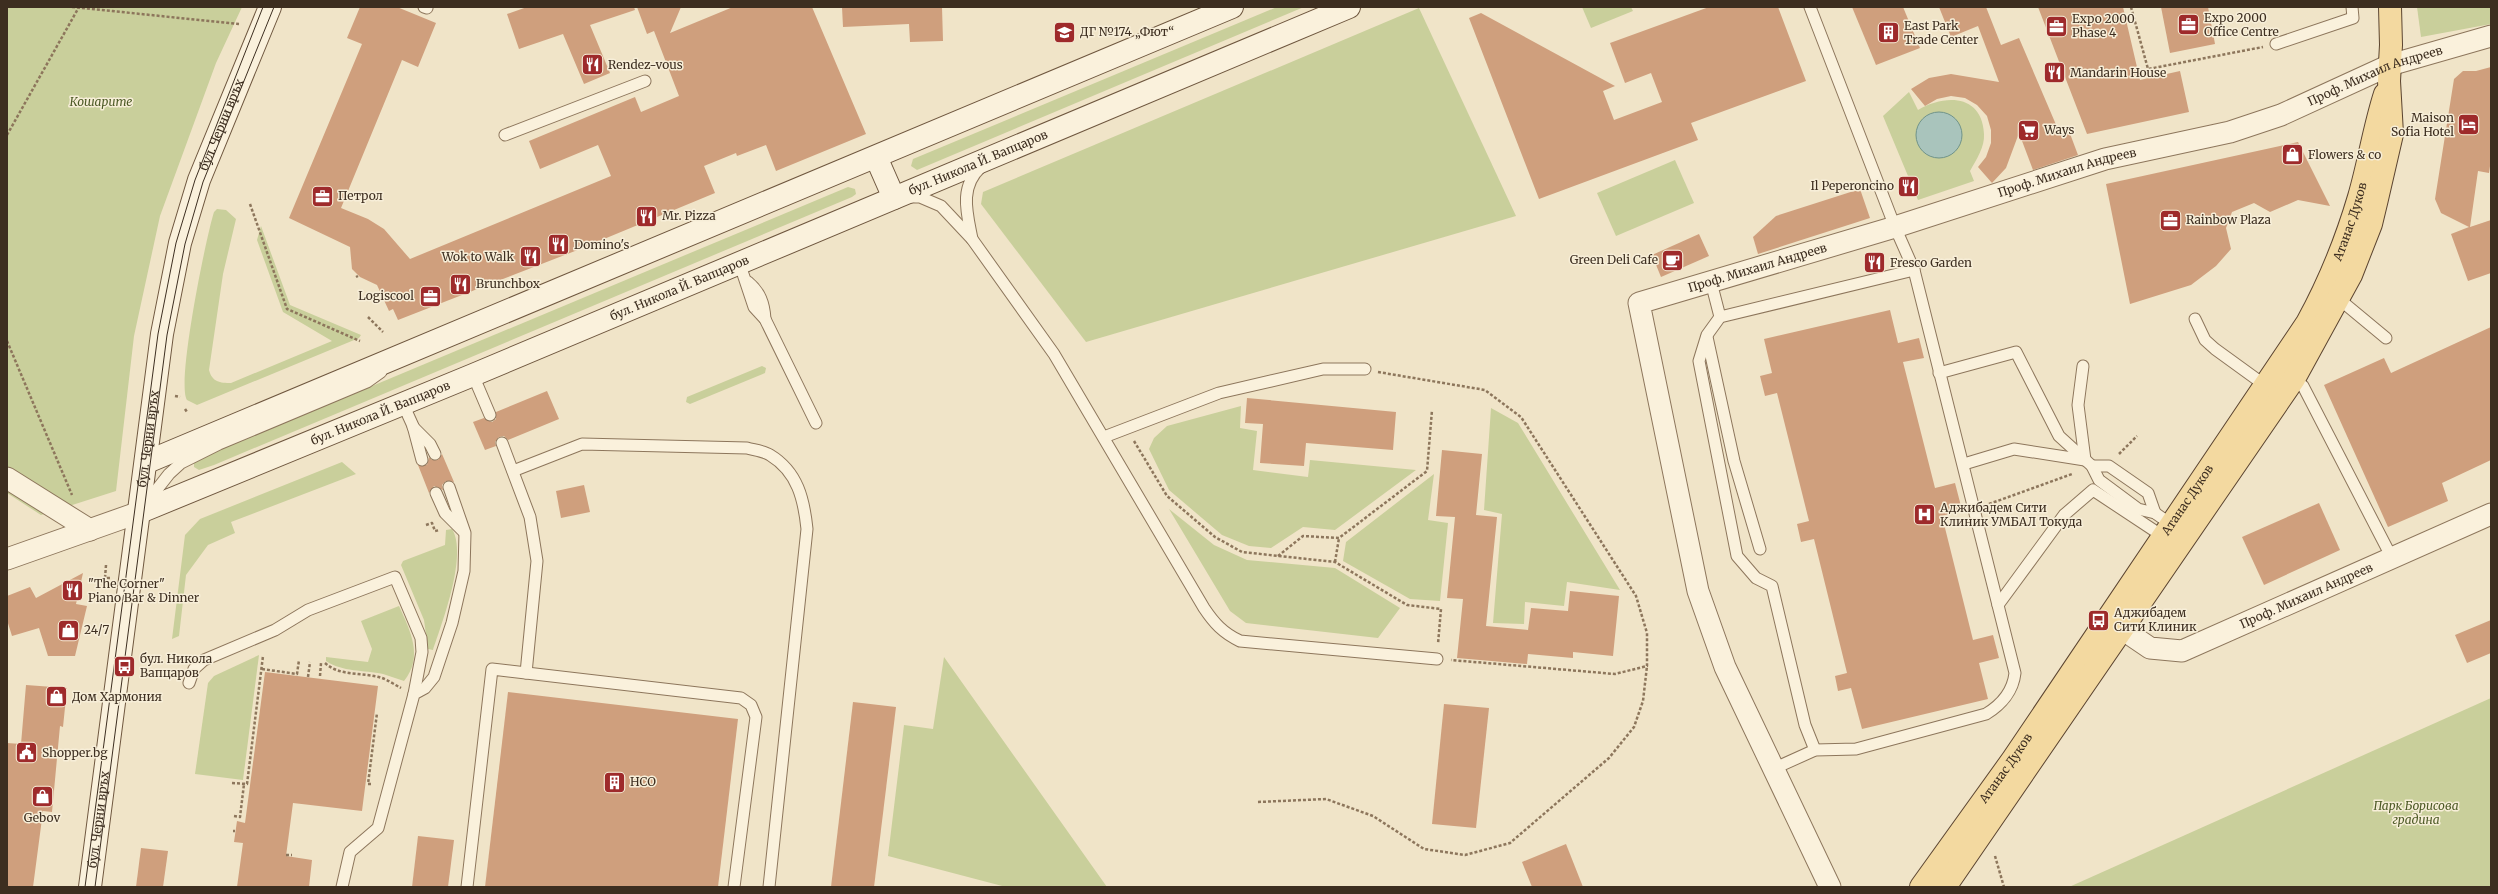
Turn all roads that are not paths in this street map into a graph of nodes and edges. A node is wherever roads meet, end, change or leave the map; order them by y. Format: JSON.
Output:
{"nodes":[{"id":1,"x":270,"y":7,"type":"edge"},
{"id":2,"x":1232,"y":7,"type":"edge"},
{"id":3,"x":1349,"y":7,"type":"edge"},
{"id":4,"x":1810,"y":7,"type":"edge"},
{"id":5,"x":2352,"y":7,"type":"edge"},
{"id":6,"x":2390,"y":7,"type":"edge"},
{"id":7,"x":2491,"y":36,"type":"edge"},
{"id":8,"x":2276,"y":44,"type":"road end"},
{"id":9,"x":2390,"y":73,"type":"junction"},
{"id":10,"x":645,"y":81,"type":"dead end"},
{"id":11,"x":505,"y":135,"type":"dead end"},
{"id":12,"x":993,"y":156,"type":"junction"},
{"id":13,"x":876,"y":157,"type":"junction"},
{"id":14,"x":894,"y":198,"type":"junction"},
{"id":15,"x":1895,"y":227,"type":"junction"},
{"id":16,"x":972,"y":239,"type":"junction"},
{"id":17,"x":739,"y":262,"type":"junction"},
{"id":18,"x":1914,"y":270,"type":"junction"},
{"id":19,"x":1711,"y":282,"type":"junction"},
{"id":20,"x":2339,"y":299,"type":"junction"},
{"id":21,"x":1720,"y":317,"type":"junction"},
{"id":22,"x":2195,"y":319,"type":"dead end"},
{"id":23,"x":1706,"y":335,"type":"junction"},
{"id":24,"x":2386,"y":338,"type":"dead end"},
{"id":25,"x":406,"y":355,"type":"junction"},
{"id":26,"x":2083,"y":366,"type":"dead end"},
{"id":27,"x":1365,"y":369,"type":"road end"},
{"id":28,"x":1939,"y":372,"type":"junction"},
{"id":29,"x":473,"y":375,"type":"junction"},
{"id":30,"x":2294,"y":379,"type":"junction"},
{"id":31,"x":2266,"y":386,"type":"junction"},
{"id":32,"x":403,"y":404,"type":"junction"},
{"id":33,"x":490,"y":415,"type":"dead end"},
{"id":34,"x":816,"y":423,"type":"dead end"},
{"id":35,"x":413,"y":426,"type":"junction"},
{"id":36,"x":1104,"y":437,"type":"junction"},
{"id":37,"x":502,"y":443,"type":"dead end"},
{"id":38,"x":434,"y":454,"type":"dead end"},
{"id":39,"x":422,"y":460,"type":"dead end"},
{"id":40,"x":147,"y":462,"type":"junction"},
{"id":41,"x":2088,"y":463,"type":"junction"},
{"id":42,"x":1964,"y":464,"type":"junction"},
{"id":43,"x":513,"y":471,"type":"junction"},
{"id":44,"x":7,"y":478,"type":"edge"},
{"id":45,"x":449,"y":487,"type":"dead end"},
{"id":46,"x":436,"y":493,"type":"dead end"},
{"id":47,"x":140,"y":512,"type":"junction"},
{"id":48,"x":2491,"y":514,"type":"edge"},
{"id":49,"x":2163,"y":525,"type":"junction"},
{"id":50,"x":90,"y":530,"type":"junction"},
{"id":51,"x":465,"y":533,"type":"junction"},
{"id":52,"x":1760,"y":549,"type":"dead end"},
{"id":53,"x":7,"y":558,"type":"edge"},
{"id":54,"x":2392,"y":558,"type":"junction"},
{"id":55,"x":1998,"y":605,"type":"junction"},
{"id":56,"x":2122,"y":629,"type":"junction"},
{"id":57,"x":1437,"y":659,"type":"road end"},
{"id":58,"x":526,"y":673,"type":"junction"},
{"id":59,"x":189,"y":683,"type":"dead end"},
{"id":60,"x":414,"y":694,"type":"junction"},
{"id":61,"x":1815,"y":750,"type":"junction"},
{"id":62,"x":1773,"y":769,"type":"junction"},
{"id":63,"x":90,"y":887,"type":"edge"},
{"id":64,"x":342,"y":887,"type":"edge"},
{"id":65,"x":466,"y":887,"type":"edge"},
{"id":66,"x":734,"y":887,"type":"edge"},
{"id":67,"x":769,"y":887,"type":"edge"},
{"id":68,"x":1830,"y":887,"type":"edge"},
{"id":69,"x":1921,"y":887,"type":"edge"},
{"id":70,"x":1945,"y":887,"type":"edge"}],
"edges":[{"from":1,"to":40,"type":"main road","name":"бул. Черни връх"},
{"from":2,"to":13,"type":"main road"},
{"from":3,"to":12,"type":"main road","name":"бул. Никола Й. Вапцаров"},
{"from":4,"to":15,"type":"lane"},
{"from":5,"to":8,"type":"lane"},
{"from":6,"to":9,"type":"main road","name":"Атанас Дуков"},
{"from":7,"to":9,"type":"street","name":"Проф. Михаил Андреев"},
{"from":9,"to":15,"type":"street","name":"Проф. Михаил Андреев"},
{"from":9,"to":20,"type":"main road","name":"Атанас Дуков"},
{"from":9,"to":31,"type":"main road","name":"Атанас Дуков"},
{"from":10,"to":11,"type":"lane"},
{"from":12,"to":14,"type":"main road","name":"бул. Никола Й. Вапцаров"},
{"from":12,"to":16,"type":"lane"},
{"from":13,"to":14,"type":"main road"},
{"from":13,"to":25,"type":"main road"},
{"from":14,"to":16,"type":"lane"},
{"from":14,"to":17,"type":"main road","name":"бул. Никола Й. Вапцаров"},
{"from":15,"to":18,"type":"lane"},
{"from":15,"to":19,"type":"street","name":"Проф. Михаил Андреев"},
{"from":16,"to":36,"type":"lane"},
{"from":17,"to":29,"type":"main road","name":"бул. Никола Й. Вапцаров"},
{"from":17,"to":34,"type":"lane"},
{"from":18,"to":21,"type":"lane"},
{"from":18,"to":28,"type":"lane"},
{"from":19,"to":21,"type":"lane"},
{"from":19,"to":62,"type":"street","name":"Проф. Михаил Андреев"},
{"from":20,"to":24,"type":"lane"},
{"from":20,"to":30,"type":"main road","name":"Атанас Дуков"},
{"from":21,"to":23,"type":"lane"},
{"from":22,"to":31,"type":"lane"},
{"from":23,"to":52,"type":"lane"},
{"from":23,"to":61,"type":"lane"},
{"from":25,"to":40,"type":"main road"},
{"from":25,"to":47,"type":"lane"},
{"from":26,"to":41,"type":"lane"},
{"from":27,"to":36,"type":"lane"},
{"from":28,"to":41,"type":"lane"},
{"from":28,"to":42,"type":"lane"},
{"from":29,"to":32,"type":"main road","name":"бул. Никола Й. Вапцаров"},
{"from":29,"to":33,"type":"lane"},
{"from":30,"to":54,"type":"lane"},
{"from":30,"to":56,"type":"main road","name":"Атанас Дуков"},
{"from":31,"to":49,"type":"main road","name":"Атанас Дуков"},
{"from":32,"to":35,"type":"lane"},
{"from":32,"to":47,"type":"main road","name":"бул. Никола Й. Вапцаров"},
{"from":35,"to":38,"type":"lane"},
{"from":35,"to":39,"type":"lane"},
{"from":36,"to":57,"type":"lane"},
{"from":37,"to":43,"type":"lane"},
{"from":40,"to":47,"type":"main road","name":"бул. Черни връх"},
{"from":41,"to":42,"type":"lane"},
{"from":41,"to":49,"type":"lane"},
{"from":41,"to":49,"type":"lane"},
{"from":42,"to":55,"type":"lane"},
{"from":43,"to":58,"type":"lane"},
{"from":43,"to":67,"type":"lane"},
{"from":44,"to":50,"type":"street"},
{"from":45,"to":51,"type":"lane"},
{"from":46,"to":51,"type":"lane"},
{"from":47,"to":50,"type":"street","name":"бул. Никола Й. Вапцаров"},
{"from":47,"to":63,"type":"main road","name":"бул. Черни връх"},
{"from":48,"to":54,"type":"street","name":"Проф. Михаил Андреев"},
{"from":49,"to":55,"type":"lane"},
{"from":49,"to":69,"type":"main road","name":"Атанас Дуков"},
{"from":50,"to":53,"type":"street","name":"бул. Никола Й. Вапцаров"},
{"from":51,"to":60,"type":"lane"},
{"from":54,"to":56,"type":"street","name":"Проф. Михаил Андреев"},
{"from":55,"to":61,"type":"lane"},
{"from":56,"to":70,"type":"main road","name":"Атанас Дуков"},
{"from":58,"to":65,"type":"lane"},
{"from":58,"to":66,"type":"lane"},
{"from":59,"to":60,"type":"lane"},
{"from":60,"to":64,"type":"lane"},
{"from":61,"to":62,"type":"lane"},
{"from":62,"to":68,"type":"street"}]}
